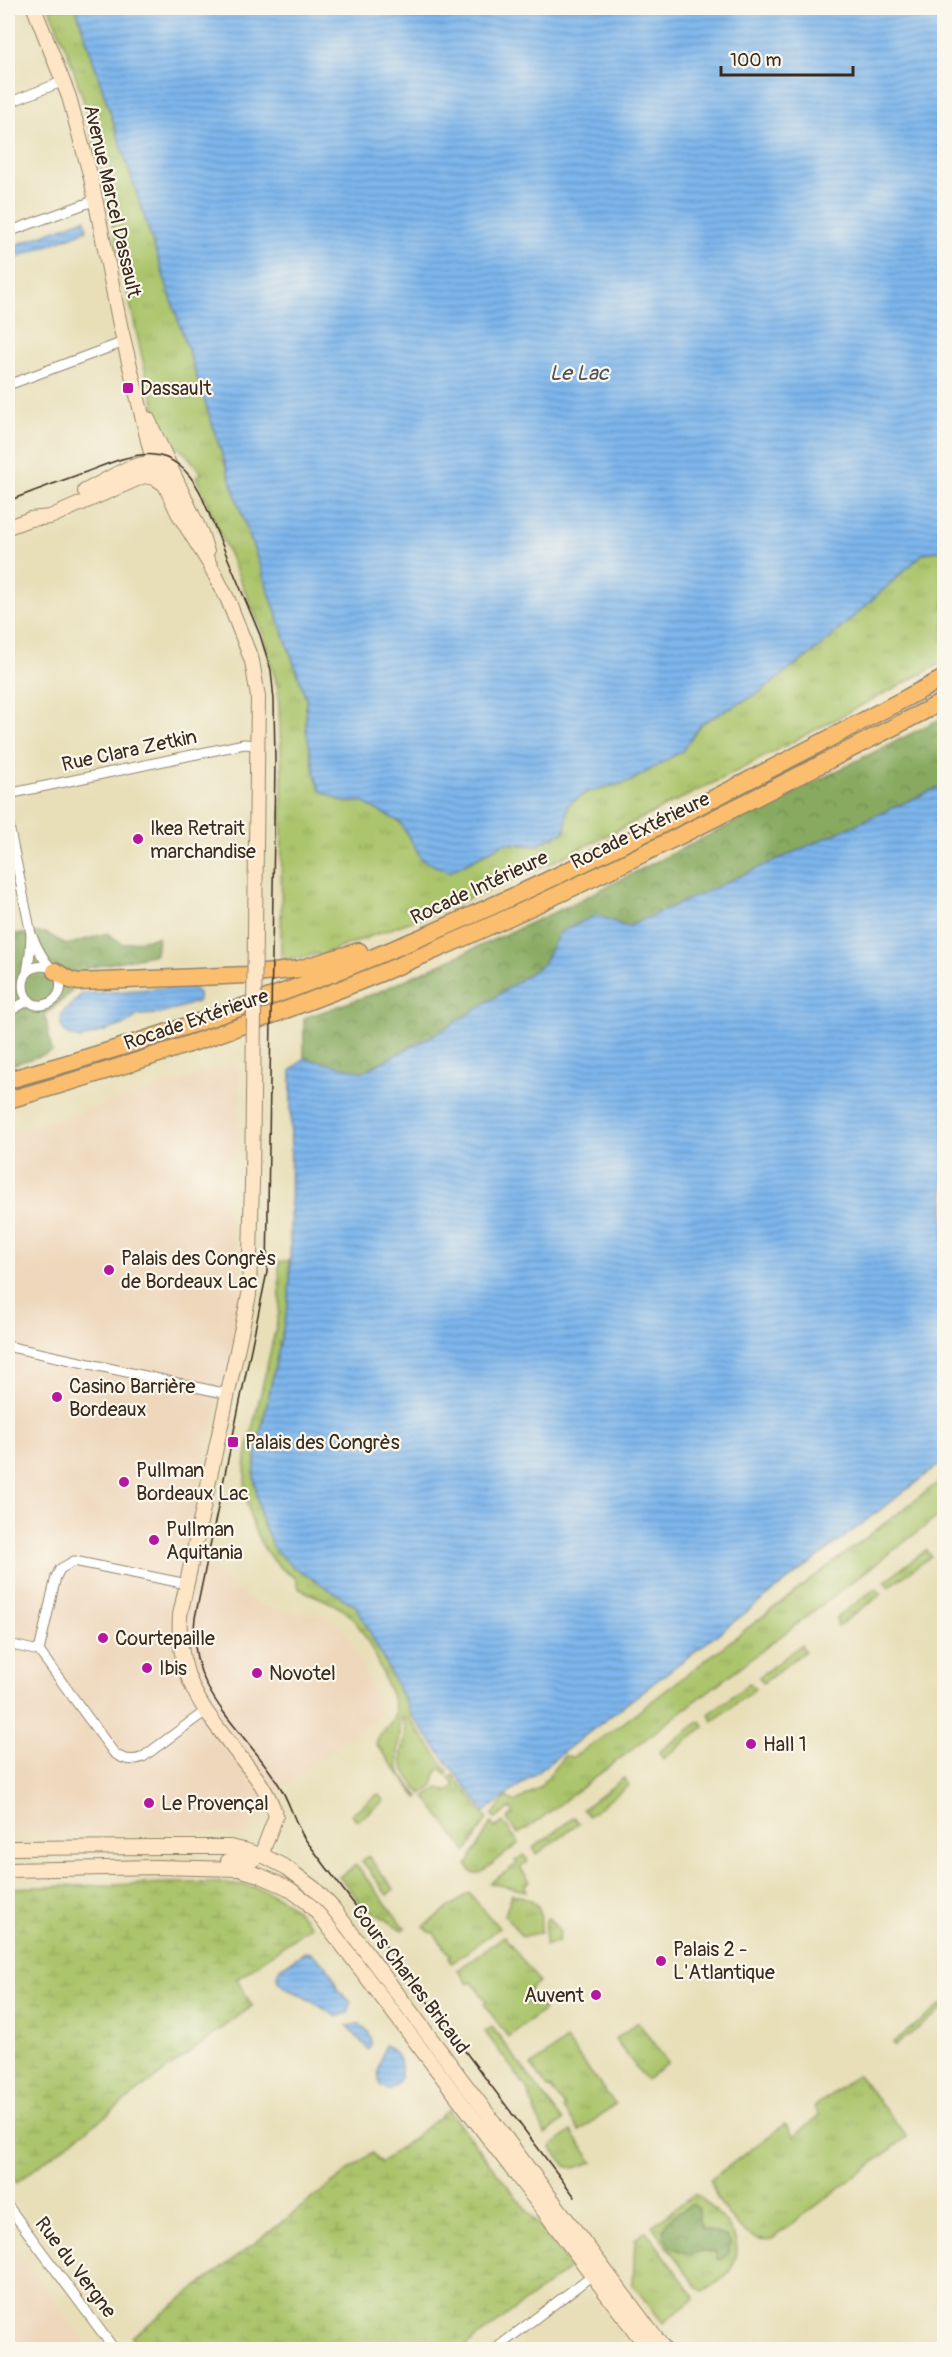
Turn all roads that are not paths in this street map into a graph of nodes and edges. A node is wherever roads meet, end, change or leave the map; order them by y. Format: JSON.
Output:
{"nodes":[{"id":1,"x":34,"y":8,"type":"edge"},
{"id":2,"x":64,"y":81,"type":"junction"},
{"id":3,"x":8,"y":103,"type":"edge"},
{"id":4,"x":96,"y":200,"type":"junction"},
{"id":5,"x":8,"y":232,"type":"edge"},
{"id":6,"x":124,"y":342,"type":"junction"},
{"id":7,"x":8,"y":385,"type":"edge"},
{"id":8,"x":141,"y":407,"type":"junction"},
{"id":9,"x":162,"y":450,"type":"junction"},
{"id":10,"x":154,"y":463,"type":"junction"},
{"id":11,"x":164,"y":484,"type":"junction"},
{"id":12,"x":89,"y":499,"type":"junction"},
{"id":13,"x":30,"y":519,"type":"junction"},
{"id":14,"x":8,"y":527,"type":"edge"},
{"id":15,"x":209,"y":563,"type":"junction"},
{"id":16,"x":944,"y":678,"type":"edge"},
{"id":17,"x":945,"y":701,"type":"edge"},
{"id":18,"x":257,"y":745,"type":"junction"},
{"id":19,"x":8,"y":794,"type":"edge"},
{"id":20,"x":8,"y":821,"type":"edge"},
{"id":21,"x":547,"y":880,"type":"junction"},
{"id":22,"x":31,"y":934,"type":"junction"},
{"id":23,"x":53,"y":970,"type":"junction"},
{"id":24,"x":27,"y":973,"type":"junction"},
{"id":25,"x":29,"y":1000,"type":"junction"},
{"id":26,"x":8,"y":1012,"type":"edge"},
{"id":27,"x":8,"y":1080,"type":"edge"},
{"id":28,"x":8,"y":1100,"type":"edge"},
{"id":29,"x":11,"y":1347,"type":"dead end"},
{"id":30,"x":228,"y":1394,"type":"junction"},
{"id":31,"x":187,"y":1584,"type":"junction"},
{"id":32,"x":8,"y":1644,"type":"edge"},
{"id":33,"x":39,"y":1651,"type":"junction"},
{"id":34,"x":207,"y":1710,"type":"junction"},
{"id":35,"x":8,"y":1848,"type":"edge"},
{"id":36,"x":253,"y":1860,"type":"junction"},
{"id":37,"x":8,"y":1870,"type":"edge"},
{"id":38,"x":8,"y":2206,"type":"edge"},
{"id":39,"x":598,"y":2271,"type":"junction"},
{"id":40,"x":115,"y":2349,"type":"edge"},
{"id":41,"x":494,"y":2349,"type":"edge"},
{"id":42,"x":649,"y":2349,"type":"edge"},
{"id":43,"x":665,"y":2349,"type":"edge"}],
"edges":[{"from":1,"to":2,"type":"street","name":"Avenue Marcel Dassault"},
{"from":2,"to":3,"type":"street"},
{"from":2,"to":4,"type":"street","name":"Avenue Marcel Dassault"},
{"from":4,"to":5,"type":"street"},
{"from":4,"to":6,"type":"street","name":"Avenue Marcel Dassault"},
{"from":6,"to":7,"type":"street"},
{"from":6,"to":8,"type":"street","name":"Avenue Marcel Dassault"},
{"from":8,"to":9,"type":"street","name":"Avenue Marcel Dassault"},
{"from":8,"to":10,"type":"street","name":"Avenue Marcel Dassault"},
{"from":9,"to":10,"type":"street"},
{"from":9,"to":15,"type":"street","name":"Avenue Marcel Dassault"},
{"from":10,"to":11,"type":"street","name":"Avenue Marcel Dassault"},
{"from":10,"to":12,"type":"street"},
{"from":10,"to":13,"type":"street"},
{"from":10,"to":15,"type":"street","name":"Avenue Marcel Dassault"},
{"from":11,"to":12,"type":"street"},
{"from":11,"to":15,"type":"street","name":"Avenue Marcel Dassault"},
{"from":12,"to":13,"type":"street"},
{"from":13,"to":14,"type":"street"},
{"from":15,"to":18,"type":"street","name":"Avenue Marcel Dassault"},
{"from":16,"to":21,"type":"highway","name":"Rocade Intérieure"},
{"from":17,"to":28,"type":"highway","name":"Rocade Extérieure"},
{"from":18,"to":19,"type":"street","name":"Rue Clara Zetkin"},
{"from":18,"to":30,"type":"street","name":"Avenue Marcel Dassault","bridge":true},
{"from":20,"to":22,"type":"street"},
{"from":21,"to":23,"type":"highway"},
{"from":21,"to":27,"type":"highway","name":"Rocade Intérieure"},
{"from":22,"to":23,"type":"street"},
{"from":22,"to":24,"type":"street"},
{"from":23,"to":24,"type":"street"},
{"from":23,"to":25,"type":"street"},
{"from":24,"to":25,"type":"street"},
{"from":25,"to":26,"type":"street"},
{"from":29,"to":30,"type":"street"},
{"from":30,"to":31,"type":"street","name":"Avenue Marcel Dassault"},
{"from":31,"to":33,"type":"street"},
{"from":31,"to":34,"type":"street","name":"Avenue Marcel Dassault"},
{"from":32,"to":33,"type":"street"},
{"from":33,"to":34,"type":"street"},
{"from":34,"to":36,"type":"street","name":"Avenue Marcel Dassault"},
{"from":35,"to":36,"type":"street","name":"Cours Charles Bricaud"},
{"from":36,"to":37,"type":"street"},
{"from":36,"to":39,"type":"street","name":"Cours Charles Bricaud"},
{"from":36,"to":39,"type":"street","name":"Cours Charles Bricaud"},
{"from":38,"to":40,"type":"street","name":"Rue du Vergne"},
{"from":39,"to":41,"type":"street"},
{"from":39,"to":42,"type":"street","name":"Cours Charles Bricaud"},
{"from":39,"to":43,"type":"street","name":"Cours Charles Bricaud"}]}
